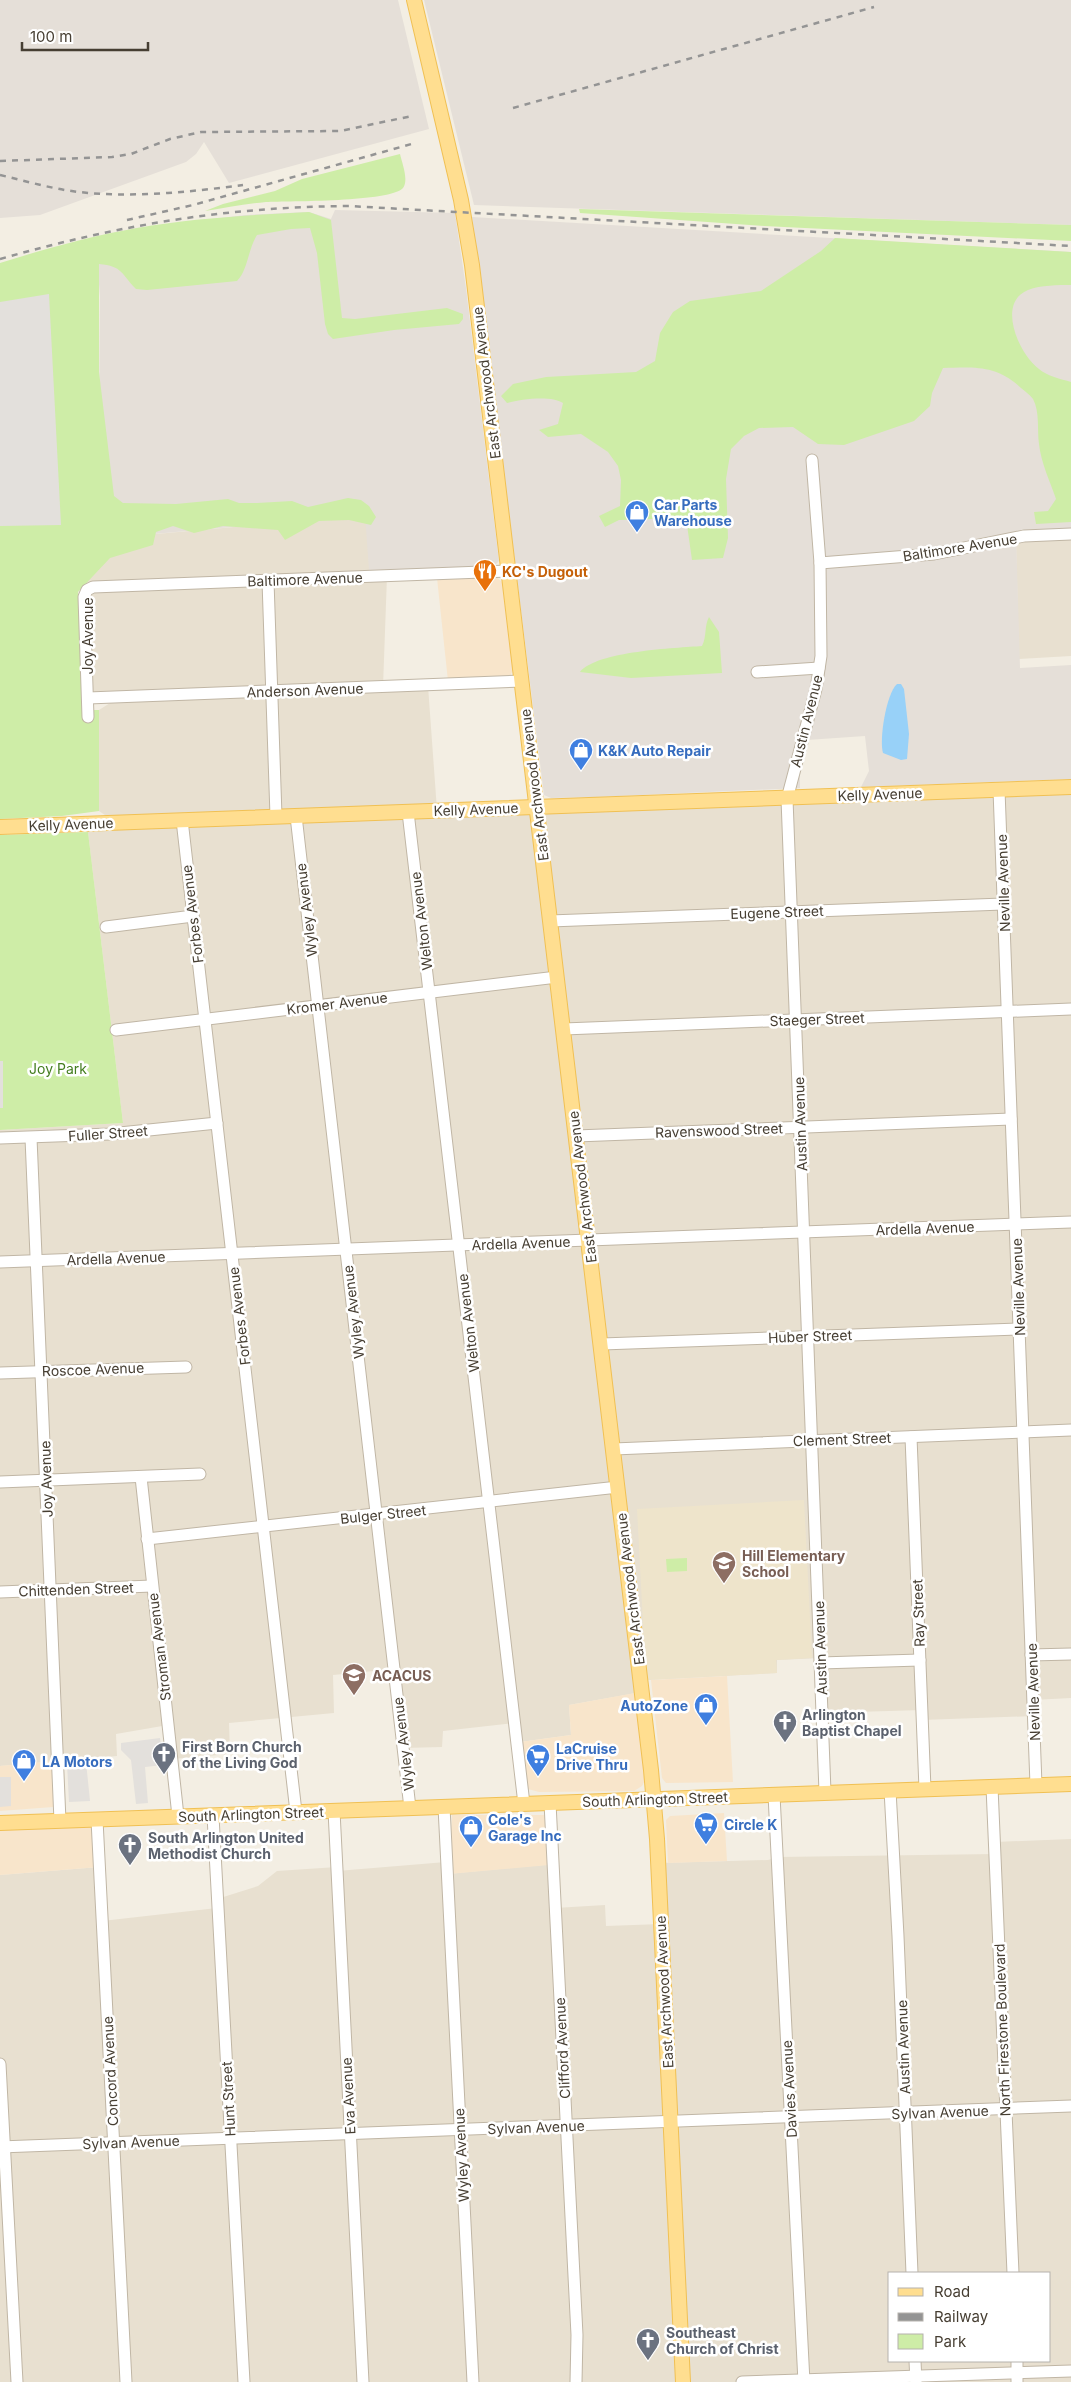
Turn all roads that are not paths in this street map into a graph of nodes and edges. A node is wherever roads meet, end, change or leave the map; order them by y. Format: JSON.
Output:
{"nodes":[{"id":1,"x":414,"y":0,"type":"edge"},
{"id":2,"x":812,"y":460,"type":"dead end"},
{"id":3,"x":1071,"y":534,"type":"edge"},
{"id":4,"x":820,"y":563,"type":"junction"},
{"id":5,"x":508,"y":571,"type":"junction"},
{"id":6,"x":268,"y":581,"type":"junction"},
{"id":7,"x":102,"y":587,"type":"joint"},
{"id":8,"x":819,"y":668,"type":"junction"},
{"id":9,"x":757,"y":672,"type":"dead end"},
{"id":10,"x":522,"y":682,"type":"junction"},
{"id":11,"x":271,"y":691,"type":"junction"},
{"id":12,"x":88,"y":698,"type":"junction"},
{"id":13,"x":88,"y":717,"type":"dead end"},
{"id":14,"x":1071,"y":787,"type":"edge"},
{"id":15,"x":999,"y":790,"type":"junction"},
{"id":16,"x":787,"y":798,"type":"junction"},
{"id":17,"x":536,"y":807,"type":"junction"},
{"id":18,"x":408,"y":812,"type":"junction"},
{"id":19,"x":276,"y":816,"type":"junction"},
{"id":20,"x":296,"y":816,"type":"junction"},
{"id":21,"x":182,"y":820,"type":"junction"},
{"id":22,"x":0,"y":827,"type":"edge"},
{"id":23,"x":1003,"y":904,"type":"junction"},
{"id":24,"x":791,"y":912,"type":"junction"},
{"id":25,"x":193,"y":916,"type":"junction"},
{"id":26,"x":550,"y":921,"type":"junction"},
{"id":27,"x":106,"y":927,"type":"dead end"},
{"id":28,"x":557,"y":977,"type":"junction"},
{"id":29,"x":429,"y":992,"type":"junction"},
{"id":30,"x":318,"y":1006,"type":"junction"},
{"id":31,"x":1071,"y":1009,"type":"edge"},
{"id":32,"x":1008,"y":1012,"type":"junction"},
{"id":33,"x":205,"y":1019,"type":"junction"},
{"id":34,"x":795,"y":1019,"type":"junction"},
{"id":35,"x":564,"y":1029,"type":"junction"},
{"id":36,"x":116,"y":1030,"type":"dead end"},
{"id":37,"x":1011,"y":1119,"type":"junction"},
{"id":38,"x":217,"y":1123,"type":"junction"},
{"id":39,"x":800,"y":1127,"type":"junction"},
{"id":40,"x":576,"y":1136,"type":"junction"},
{"id":41,"x":0,"y":1138,"type":"edge"},
{"id":42,"x":31,"y":1138,"type":"junction"},
{"id":43,"x":1071,"y":1222,"type":"edge"},
{"id":44,"x":1015,"y":1224,"type":"junction"},
{"id":45,"x":804,"y":1232,"type":"junction"},
{"id":46,"x":589,"y":1241,"type":"junction"},
{"id":47,"x":459,"y":1246,"type":"junction"},
{"id":48,"x":346,"y":1250,"type":"junction"},
{"id":49,"x":232,"y":1254,"type":"junction"},
{"id":50,"x":36,"y":1261,"type":"junction"},
{"id":51,"x":0,"y":1262,"type":"edge"},
{"id":52,"x":1019,"y":1329,"type":"junction"},
{"id":53,"x":808,"y":1336,"type":"junction"},
{"id":54,"x":602,"y":1344,"type":"junction"},
{"id":55,"x":186,"y":1367,"type":"dead end"},
{"id":56,"x":41,"y":1371,"type":"junction"},
{"id":57,"x":0,"y":1373,"type":"edge"},
{"id":58,"x":1071,"y":1430,"type":"edge"},
{"id":59,"x":1023,"y":1432,"type":"junction"},
{"id":60,"x":911,"y":1437,"type":"junction"},
{"id":61,"x":812,"y":1440,"type":"junction"},
{"id":62,"x":614,"y":1449,"type":"junction"},
{"id":63,"x":200,"y":1474,"type":"dead end"},
{"id":64,"x":141,"y":1477,"type":"junction"},
{"id":65,"x":45,"y":1480,"type":"junction"},
{"id":66,"x":0,"y":1482,"type":"edge"},
{"id":67,"x":618,"y":1488,"type":"junction"},
{"id":68,"x":489,"y":1502,"type":"junction"},
{"id":69,"x":376,"y":1514,"type":"junction"},
{"id":70,"x":263,"y":1526,"type":"junction"},
{"id":71,"x":148,"y":1539,"type":"junction"},
{"id":72,"x":152,"y":1586,"type":"junction"},
{"id":73,"x":50,"y":1590,"type":"junction"},
{"id":74,"x":0,"y":1592,"type":"edge"},
{"id":75,"x":1071,"y":1654,"type":"edge"},
{"id":76,"x":1031,"y":1655,"type":"junction"},
{"id":77,"x":920,"y":1660,"type":"junction"},
{"id":78,"x":820,"y":1664,"type":"junction"},
{"id":79,"x":1036,"y":1784,"type":"junction"},
{"id":80,"x":1071,"y":1784,"type":"edge"},
{"id":81,"x":992,"y":1787,"type":"junction"},
{"id":82,"x":925,"y":1789,"type":"junction"},
{"id":83,"x":890,"y":1790,"type":"junction"},
{"id":84,"x":825,"y":1792,"type":"junction"},
{"id":85,"x":774,"y":1795,"type":"junction"},
{"id":86,"x":654,"y":1798,"type":"junction"},
{"id":87,"x":550,"y":1803,"type":"junction"},
{"id":88,"x":524,"y":1804,"type":"junction"},
{"id":89,"x":444,"y":1807,"type":"junction"},
{"id":90,"x":410,"y":1808,"type":"junction"},
{"id":91,"x":334,"y":1811,"type":"junction"},
{"id":92,"x":296,"y":1812,"type":"junction"},
{"id":93,"x":178,"y":1816,"type":"junction"},
{"id":94,"x":212,"y":1816,"type":"junction"},
{"id":95,"x":97,"y":1820,"type":"junction"},
{"id":96,"x":60,"y":1821,"type":"junction"},
{"id":97,"x":0,"y":1823,"type":"edge"},
{"id":98,"x":0,"y":2064,"type":"edge"},
{"id":99,"x":1071,"y":2106,"type":"edge"},
{"id":100,"x":1006,"y":2109,"type":"junction"},
{"id":101,"x":906,"y":2114,"type":"junction"},
{"id":102,"x":791,"y":2117,"type":"junction"},
{"id":103,"x":671,"y":2122,"type":"junction"},
{"id":104,"x":566,"y":2126,"type":"junction"},
{"id":105,"x":460,"y":2129,"type":"junction"},
{"id":106,"x":350,"y":2133,"type":"junction"},
{"id":107,"x":230,"y":2138,"type":"junction"},
{"id":108,"x":114,"y":2142,"type":"junction"},
{"id":109,"x":2,"y":2147,"type":"edge"},
{"id":110,"x":912,"y":2272,"type":"edge"},
{"id":111,"x":1013,"y":2272,"type":"edge"},
{"id":112,"x":5,"y":2279,"type":"edge"},
{"id":113,"x":915,"y":2362,"type":"edge"},
{"id":114,"x":1017,"y":2362,"type":"edge"},
{"id":115,"x":1071,"y":2371,"type":"edge"},
{"id":116,"x":1017,"y":2377,"type":"edge"},
{"id":117,"x":916,"y":2379,"type":"edge"},
{"id":118,"x":804,"y":2381,"type":"edge"},
{"id":119,"x":17,"y":2382,"type":"edge"},
{"id":120,"x":126,"y":2382,"type":"edge"},
{"id":121,"x":244,"y":2382,"type":"edge"},
{"id":122,"x":363,"y":2382,"type":"edge"},
{"id":123,"x":473,"y":2382,"type":"edge"},
{"id":124,"x":576,"y":2382,"type":"edge"},
{"id":125,"x":683,"y":2382,"type":"edge"},
{"id":126,"x":742,"y":2382,"type":"edge"}],
"edges":[{"from":1,"to":5,"type":"main road","name":"East Archwood Avenue"},
{"from":2,"to":4,"type":"street","name":"Austin Avenue"},
{"from":3,"to":4,"type":"street","name":"Baltimore Avenue"},
{"from":4,"to":8,"type":"street","name":"Austin Avenue"},
{"from":5,"to":6,"type":"street","name":"Baltimore Avenue"},
{"from":5,"to":10,"type":"main road","name":"East Archwood Avenue"},
{"from":6,"to":7,"type":"street","name":"Baltimore Avenue"},
{"from":6,"to":11,"type":"street"},
{"from":7,"to":12,"type":"street","name":"Joy Avenue"},
{"from":8,"to":9,"type":"street"},
{"from":8,"to":16,"type":"street","name":"Austin Avenue"},
{"from":10,"to":11,"type":"street","name":"Anderson Avenue"},
{"from":10,"to":17,"type":"main road","name":"East Archwood Avenue"},
{"from":11,"to":12,"type":"street","name":"Anderson Avenue"},
{"from":11,"to":19,"type":"street"},
{"from":12,"to":13,"type":"street"},
{"from":14,"to":15,"type":"main road","name":"Kelly Avenue"},
{"from":15,"to":16,"type":"main road","name":"Kelly Avenue"},
{"from":15,"to":23,"type":"street","name":"Neville Avenue"},
{"from":16,"to":17,"type":"main road","name":"Kelly Avenue"},
{"from":16,"to":24,"type":"street","name":"Austin Avenue"},
{"from":17,"to":18,"type":"main road","name":"Kelly Avenue"},
{"from":17,"to":26,"type":"main road","name":"East Archwood Avenue"},
{"from":18,"to":20,"type":"main road","name":"Kelly Avenue"},
{"from":18,"to":29,"type":"street","name":"Welton Avenue"},
{"from":19,"to":20,"type":"main road","name":"Kelly Avenue"},
{"from":19,"to":21,"type":"main road","name":"Kelly Avenue"},
{"from":20,"to":30,"type":"street","name":"Wyley Avenue"},
{"from":21,"to":22,"type":"main road","name":"Kelly Avenue"},
{"from":21,"to":25,"type":"street","name":"Forbes Avenue"},
{"from":23,"to":24,"type":"street","name":"Eugene Street"},
{"from":23,"to":32,"type":"street","name":"Neville Avenue"},
{"from":24,"to":26,"type":"street","name":"Eugene Street"},
{"from":24,"to":34,"type":"street","name":"Austin Avenue"},
{"from":25,"to":27,"type":"street"},
{"from":25,"to":33,"type":"street","name":"Forbes Avenue"},
{"from":26,"to":28,"type":"main road","name":"East Archwood Avenue"},
{"from":28,"to":29,"type":"street","name":"Kromer Avenue"},
{"from":28,"to":35,"type":"main road","name":"East Archwood Avenue"},
{"from":29,"to":30,"type":"street","name":"Kromer Avenue"},
{"from":29,"to":47,"type":"street","name":"Welton Avenue"},
{"from":30,"to":33,"type":"street","name":"Kromer Avenue"},
{"from":30,"to":48,"type":"street","name":"Wyley Avenue"},
{"from":31,"to":32,"type":"street","name":"Staeger Street"},
{"from":32,"to":34,"type":"street","name":"Staeger Street"},
{"from":32,"to":37,"type":"street","name":"Neville Avenue"},
{"from":33,"to":36,"type":"street","name":"Kromer Avenue"},
{"from":33,"to":38,"type":"street","name":"Forbes Avenue"},
{"from":34,"to":35,"type":"street","name":"Staeger Street"},
{"from":34,"to":39,"type":"street","name":"Austin Avenue"},
{"from":35,"to":40,"type":"main road","name":"East Archwood Avenue"},
{"from":37,"to":39,"type":"street","name":"Ravenswood Street"},
{"from":37,"to":44,"type":"street","name":"Neville Avenue"},
{"from":38,"to":42,"type":"street","name":"Fuller Street"},
{"from":38,"to":49,"type":"street","name":"Forbes Avenue"},
{"from":39,"to":40,"type":"street","name":"Ravenswood Street"},
{"from":39,"to":45,"type":"street","name":"Austin Avenue"},
{"from":40,"to":46,"type":"main road","name":"East Archwood Avenue"},
{"from":41,"to":42,"type":"street","name":"Fuller Street"},
{"from":42,"to":50,"type":"street","name":"Joy Avenue"},
{"from":43,"to":44,"type":"street","name":"Ardella Avenue"},
{"from":44,"to":45,"type":"street","name":"Ardella Avenue"},
{"from":44,"to":52,"type":"street","name":"Neville Avenue"},
{"from":45,"to":46,"type":"street","name":"Ardella Avenue"},
{"from":45,"to":53,"type":"street","name":"Austin Avenue"},
{"from":46,"to":47,"type":"street","name":"Ardella Avenue"},
{"from":46,"to":54,"type":"main road","name":"East Archwood Avenue"},
{"from":47,"to":48,"type":"street","name":"Ardella Avenue"},
{"from":47,"to":68,"type":"street","name":"Welton Avenue"},
{"from":48,"to":49,"type":"street","name":"Ardella Avenue"},
{"from":48,"to":69,"type":"street","name":"Wyley Avenue"},
{"from":49,"to":50,"type":"street","name":"Ardella Avenue"},
{"from":49,"to":70,"type":"street","name":"Forbes Avenue"},
{"from":50,"to":51,"type":"street","name":"Ardella Avenue"},
{"from":50,"to":56,"type":"street","name":"Joy Avenue"},
{"from":52,"to":53,"type":"street","name":"Huber Street"},
{"from":52,"to":59,"type":"street","name":"Neville Avenue"},
{"from":53,"to":54,"type":"street","name":"Huber Street"},
{"from":53,"to":61,"type":"street","name":"Austin Avenue"},
{"from":54,"to":62,"type":"main road","name":"East Archwood Avenue"},
{"from":55,"to":56,"type":"street","name":"Roscoe Avenue"},
{"from":56,"to":57,"type":"street","name":"Roscoe Avenue"},
{"from":56,"to":65,"type":"street","name":"Joy Avenue"},
{"from":58,"to":59,"type":"street","name":"Clement Street"},
{"from":59,"to":60,"type":"street","name":"Clement Street"},
{"from":59,"to":76,"type":"street","name":"Neville Avenue"},
{"from":60,"to":61,"type":"street","name":"Clement Street"},
{"from":60,"to":77,"type":"street","name":"Ray Street"},
{"from":61,"to":62,"type":"street","name":"Clement Street"},
{"from":61,"to":78,"type":"street","name":"Austin Avenue"},
{"from":62,"to":67,"type":"main road","name":"East Archwood Avenue"},
{"from":63,"to":64,"type":"street"},
{"from":64,"to":65,"type":"street"},
{"from":64,"to":71,"type":"street","name":"Stroman Avenue"},
{"from":65,"to":66,"type":"street"},
{"from":65,"to":73,"type":"street","name":"Joy Avenue"},
{"from":67,"to":68,"type":"street","name":"Bulger Street"},
{"from":67,"to":86,"type":"main road","name":"East Archwood Avenue"},
{"from":68,"to":69,"type":"street","name":"Bulger Street"},
{"from":68,"to":88,"type":"street","name":"Welton Avenue"},
{"from":69,"to":70,"type":"street","name":"Bulger Street"},
{"from":69,"to":90,"type":"street","name":"Wyley Avenue"},
{"from":70,"to":71,"type":"street","name":"Bulger Street"},
{"from":70,"to":92,"type":"street","name":"Forbes Avenue"},
{"from":71,"to":72,"type":"street","name":"Stroman Avenue"},
{"from":72,"to":73,"type":"street","name":"Chittenden Street"},
{"from":72,"to":93,"type":"street","name":"Stroman Avenue"},
{"from":73,"to":74,"type":"street","name":"Chittenden Street"},
{"from":73,"to":96,"type":"street","name":"Joy Avenue"},
{"from":75,"to":76,"type":"street"},
{"from":76,"to":79,"type":"street","name":"Neville Avenue"},
{"from":77,"to":78,"type":"street"},
{"from":77,"to":82,"type":"street","name":"Ray Street"},
{"from":78,"to":84,"type":"street","name":"Austin Avenue"},
{"from":79,"to":80,"type":"main road","name":"South Arlington Street"},
{"from":79,"to":81,"type":"main road","name":"South Arlington Street"},
{"from":81,"to":82,"type":"main road","name":"South Arlington Street"},
{"from":81,"to":100,"type":"street","name":"North Firestone Boulevard"},
{"from":82,"to":83,"type":"main road","name":"South Arlington Street"},
{"from":83,"to":84,"type":"main road","name":"South Arlington Street"},
{"from":83,"to":101,"type":"street","name":"Austin Avenue"},
{"from":84,"to":85,"type":"main road","name":"South Arlington Street"},
{"from":85,"to":86,"type":"main road","name":"South Arlington Street"},
{"from":85,"to":102,"type":"street","name":"Davies Avenue"},
{"from":86,"to":87,"type":"main road","name":"South Arlington Street"},
{"from":86,"to":103,"type":"main road","name":"East Archwood Avenue"},
{"from":87,"to":88,"type":"main road","name":"South Arlington Street"},
{"from":87,"to":104,"type":"street","name":"Clifford Avenue"},
{"from":88,"to":89,"type":"main road","name":"South Arlington Street"},
{"from":89,"to":90,"type":"main road","name":"South Arlington Street"},
{"from":89,"to":105,"type":"street","name":"Wyley Avenue"},
{"from":90,"to":91,"type":"main road","name":"South Arlington Street"},
{"from":91,"to":92,"type":"main road","name":"South Arlington Street"},
{"from":91,"to":106,"type":"street","name":"Eva Avenue"},
{"from":92,"to":94,"type":"main road","name":"South Arlington Street"},
{"from":93,"to":94,"type":"main road","name":"South Arlington Street"},
{"from":93,"to":95,"type":"main road","name":"South Arlington Street"},
{"from":94,"to":107,"type":"street","name":"Hunt Street"},
{"from":95,"to":96,"type":"main road","name":"South Arlington Street"},
{"from":95,"to":108,"type":"street","name":"Concord Avenue"},
{"from":96,"to":97,"type":"main road","name":"South Arlington Street"},
{"from":98,"to":109,"type":"street"},
{"from":99,"to":100,"type":"street","name":"Sylvan Avenue"},
{"from":100,"to":101,"type":"street","name":"Sylvan Avenue"},
{"from":100,"to":111,"type":"street","name":"North Firestone Boulevard"},
{"from":101,"to":102,"type":"street","name":"Sylvan Avenue"},
{"from":101,"to":110,"type":"street","name":"Austin Avenue"},
{"from":102,"to":103,"type":"street","name":"Sylvan Avenue"},
{"from":102,"to":118,"type":"street","name":"Davies Avenue"},
{"from":103,"to":104,"type":"street","name":"Sylvan Avenue"},
{"from":103,"to":125,"type":"main road","name":"East Archwood Avenue"},
{"from":104,"to":105,"type":"street","name":"Sylvan Avenue"},
{"from":104,"to":124,"type":"street","name":"Clifford Avenue"},
{"from":105,"to":106,"type":"street","name":"Sylvan Avenue"},
{"from":105,"to":123,"type":"street","name":"Wyley Avenue"},
{"from":106,"to":107,"type":"street","name":"Sylvan Avenue"},
{"from":106,"to":122,"type":"street","name":"Eva Avenue"},
{"from":107,"to":108,"type":"street","name":"Sylvan Avenue"},
{"from":107,"to":121,"type":"street","name":"Hunt Street"},
{"from":108,"to":109,"type":"street","name":"Sylvan Avenue"},
{"from":108,"to":120,"type":"street","name":"Concord Avenue"},
{"from":109,"to":112,"type":"street"},
{"from":112,"to":119,"type":"street"},
{"from":113,"to":117,"type":"street"},
{"from":114,"to":116,"type":"street"},
{"from":115,"to":116,"type":"street"},
{"from":116,"to":117,"type":"street"},
{"from":117,"to":118,"type":"street"},
{"from":118,"to":126,"type":"street"}]}
